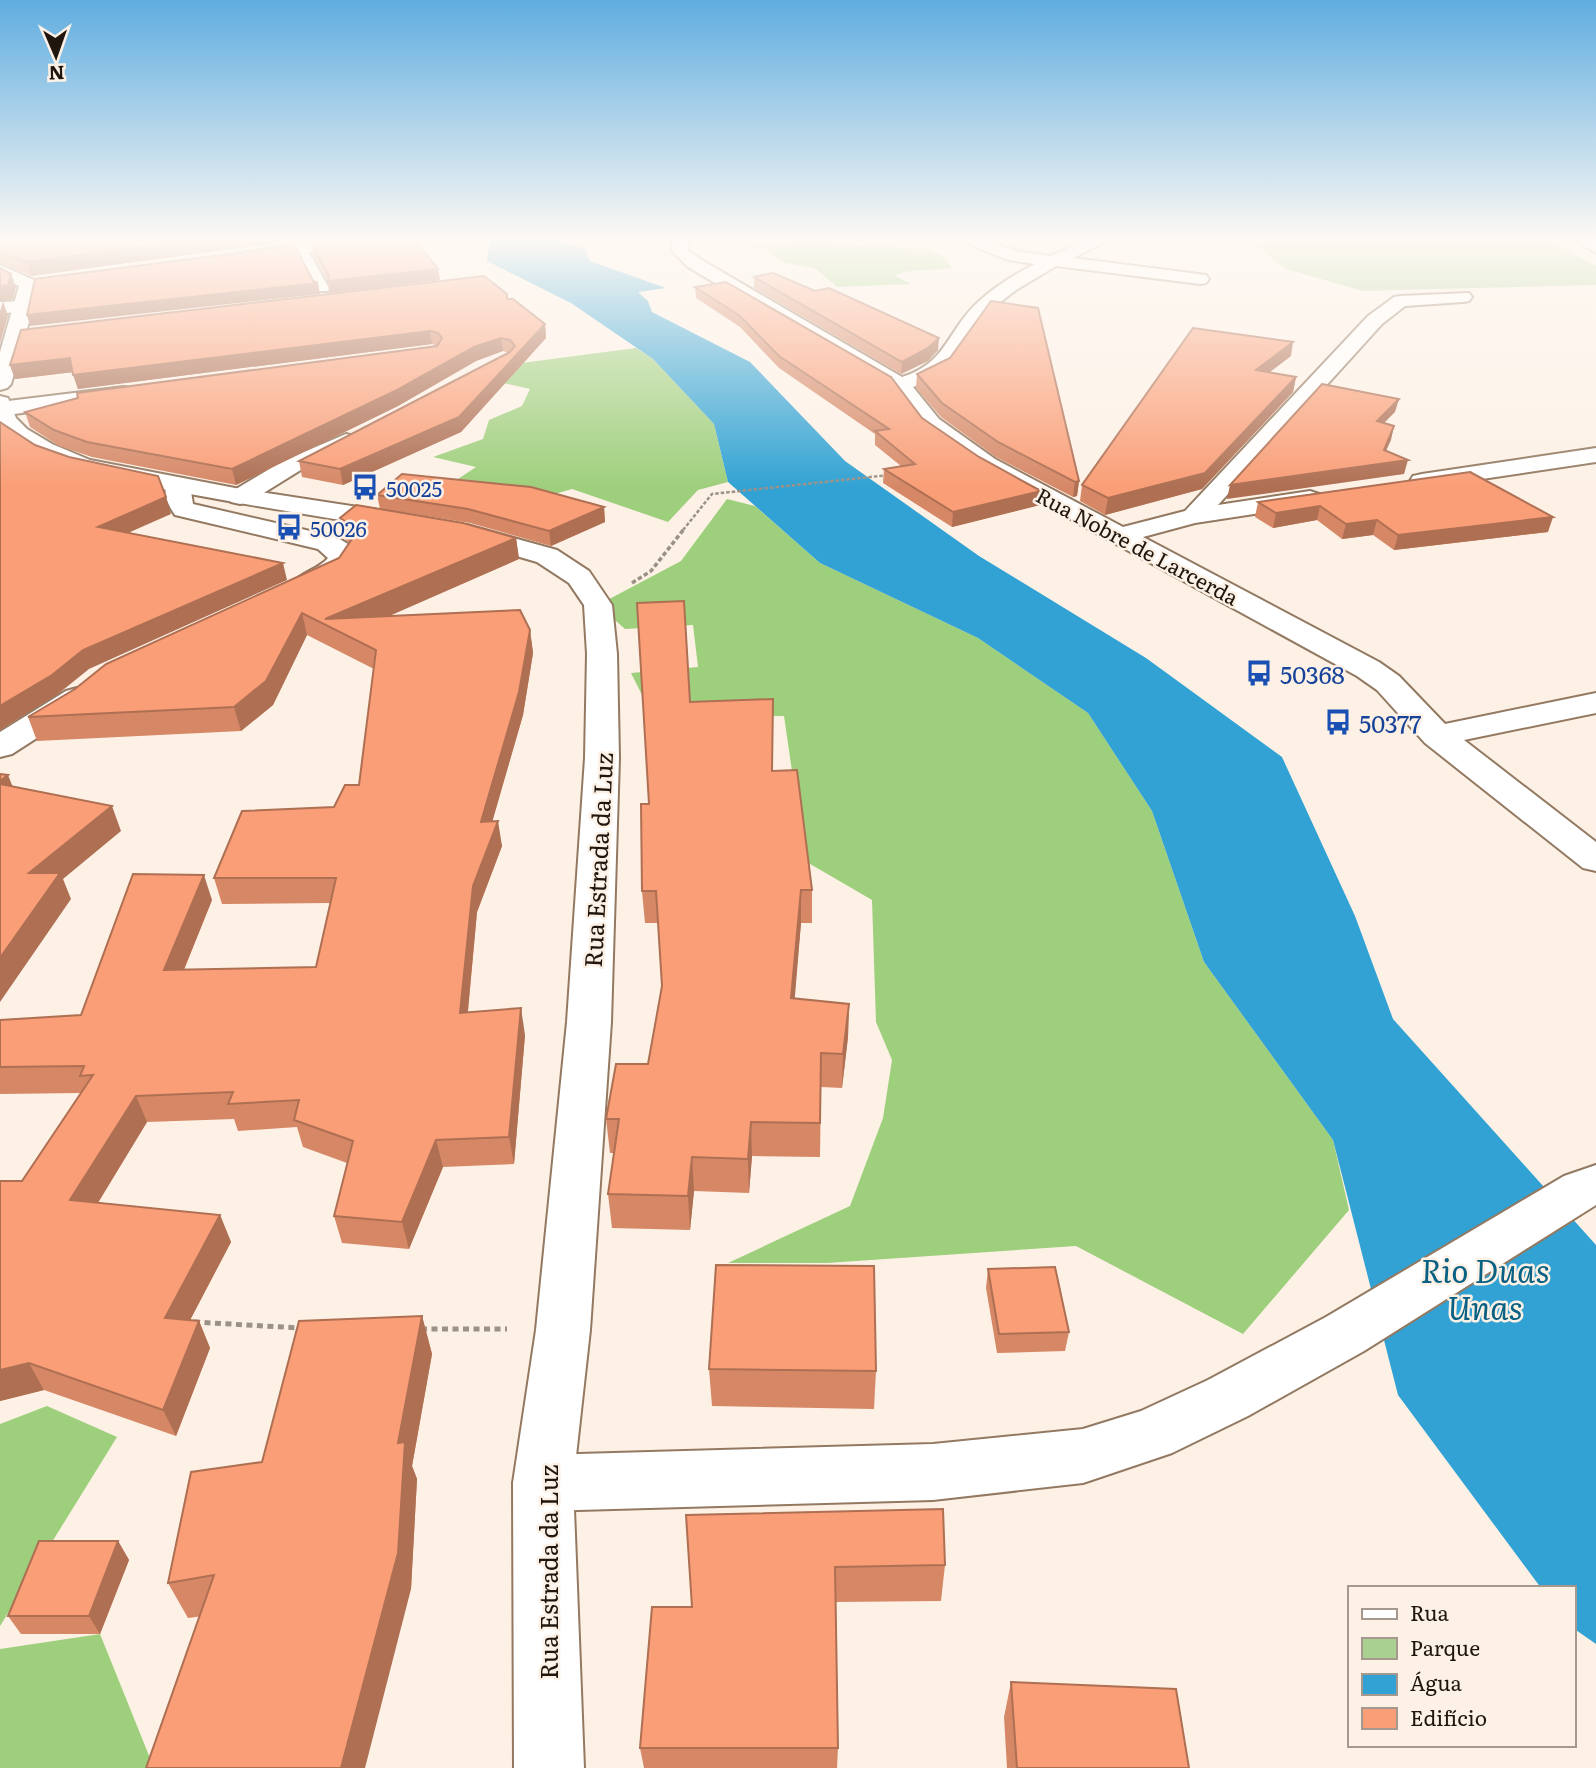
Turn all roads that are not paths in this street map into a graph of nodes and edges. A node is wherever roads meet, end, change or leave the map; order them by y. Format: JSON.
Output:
{"nodes":[{"id":1,"x":18,"y":323,"type":"edge"},
{"id":2,"x":795,"y":323,"type":"edge"},
{"id":3,"x":972,"y":323,"type":"edge"},
{"id":4,"x":1373,"y":323,"type":"edge"},
{"id":5,"x":39,"y":334,"type":"edge"},
{"id":6,"x":13,"y":337,"type":"junction"},
{"id":7,"x":0,"y":384,"type":"edge"},
{"id":8,"x":900,"y":384,"type":"junction"},
{"id":9,"x":149,"y":390,"type":"edge"},
{"id":10,"x":0,"y":403,"type":"edge"},
{"id":11,"x":0,"y":409,"type":"edge"},
{"id":12,"x":361,"y":434,"type":"edge"},
{"id":13,"x":1596,"y":455,"type":"edge"},
{"id":14,"x":178,"y":485,"type":"junction"},
{"id":15,"x":1395,"y":485,"type":"edge"},
{"id":16,"x":1328,"y":496,"type":"edge"},
{"id":17,"x":240,"y":497,"type":"junction"},
{"id":18,"x":1195,"y":516,"type":"junction"},
{"id":19,"x":1118,"y":536,"type":"junction"},
{"id":20,"x":286,"y":595,"type":"edge"},
{"id":21,"x":101,"y":678,"type":"edge"},
{"id":22,"x":1596,"y":703,"type":"edge"},
{"id":23,"x":1437,"y":736,"type":"junction"},
{"id":24,"x":0,"y":747,"type":"edge"},
{"id":25,"x":1596,"y":860,"type":"edge"},
{"id":26,"x":1588,"y":1187,"type":"edge"},
{"id":27,"x":543,"y":1483,"type":"junction"},
{"id":28,"x":549,"y":1768,"type":"edge"}],
"edges":[{"from":1,"to":6,"type":"street"},
{"from":2,"to":8,"type":"street","name":"Rua Nobre de Larcerda"},
{"from":3,"to":8,"type":"street"},
{"from":4,"to":18,"type":"street"},
{"from":5,"to":6,"type":"street"},
{"from":6,"to":7,"type":"street"},
{"from":8,"to":19,"type":"street","name":"Rua Nobre de Larcerda"},
{"from":9,"to":11,"type":"street"},
{"from":10,"to":11,"type":"street"},
{"from":11,"to":14,"type":"street","name":"Rua Estrada da Luz"},
{"from":12,"to":17,"type":"street"},
{"from":13,"to":15,"type":"street"},
{"from":14,"to":17,"type":"street","name":"Rua Estrada da Luz"},
{"from":14,"to":20,"type":"street"},
{"from":16,"to":18,"type":"street"},
{"from":17,"to":27,"type":"street","name":"Rua Estrada da Luz"},
{"from":18,"to":19,"type":"street"},
{"from":19,"to":23,"type":"street","name":"Rua Nobre de Larcerda"},
{"from":21,"to":24,"type":"street"},
{"from":22,"to":23,"type":"street"},
{"from":23,"to":25,"type":"street","name":"Rua Nobre de Larcerda"},
{"from":26,"to":27,"type":"street"},
{"from":27,"to":28,"type":"street","name":"Rua Estrada da Luz"}]}
